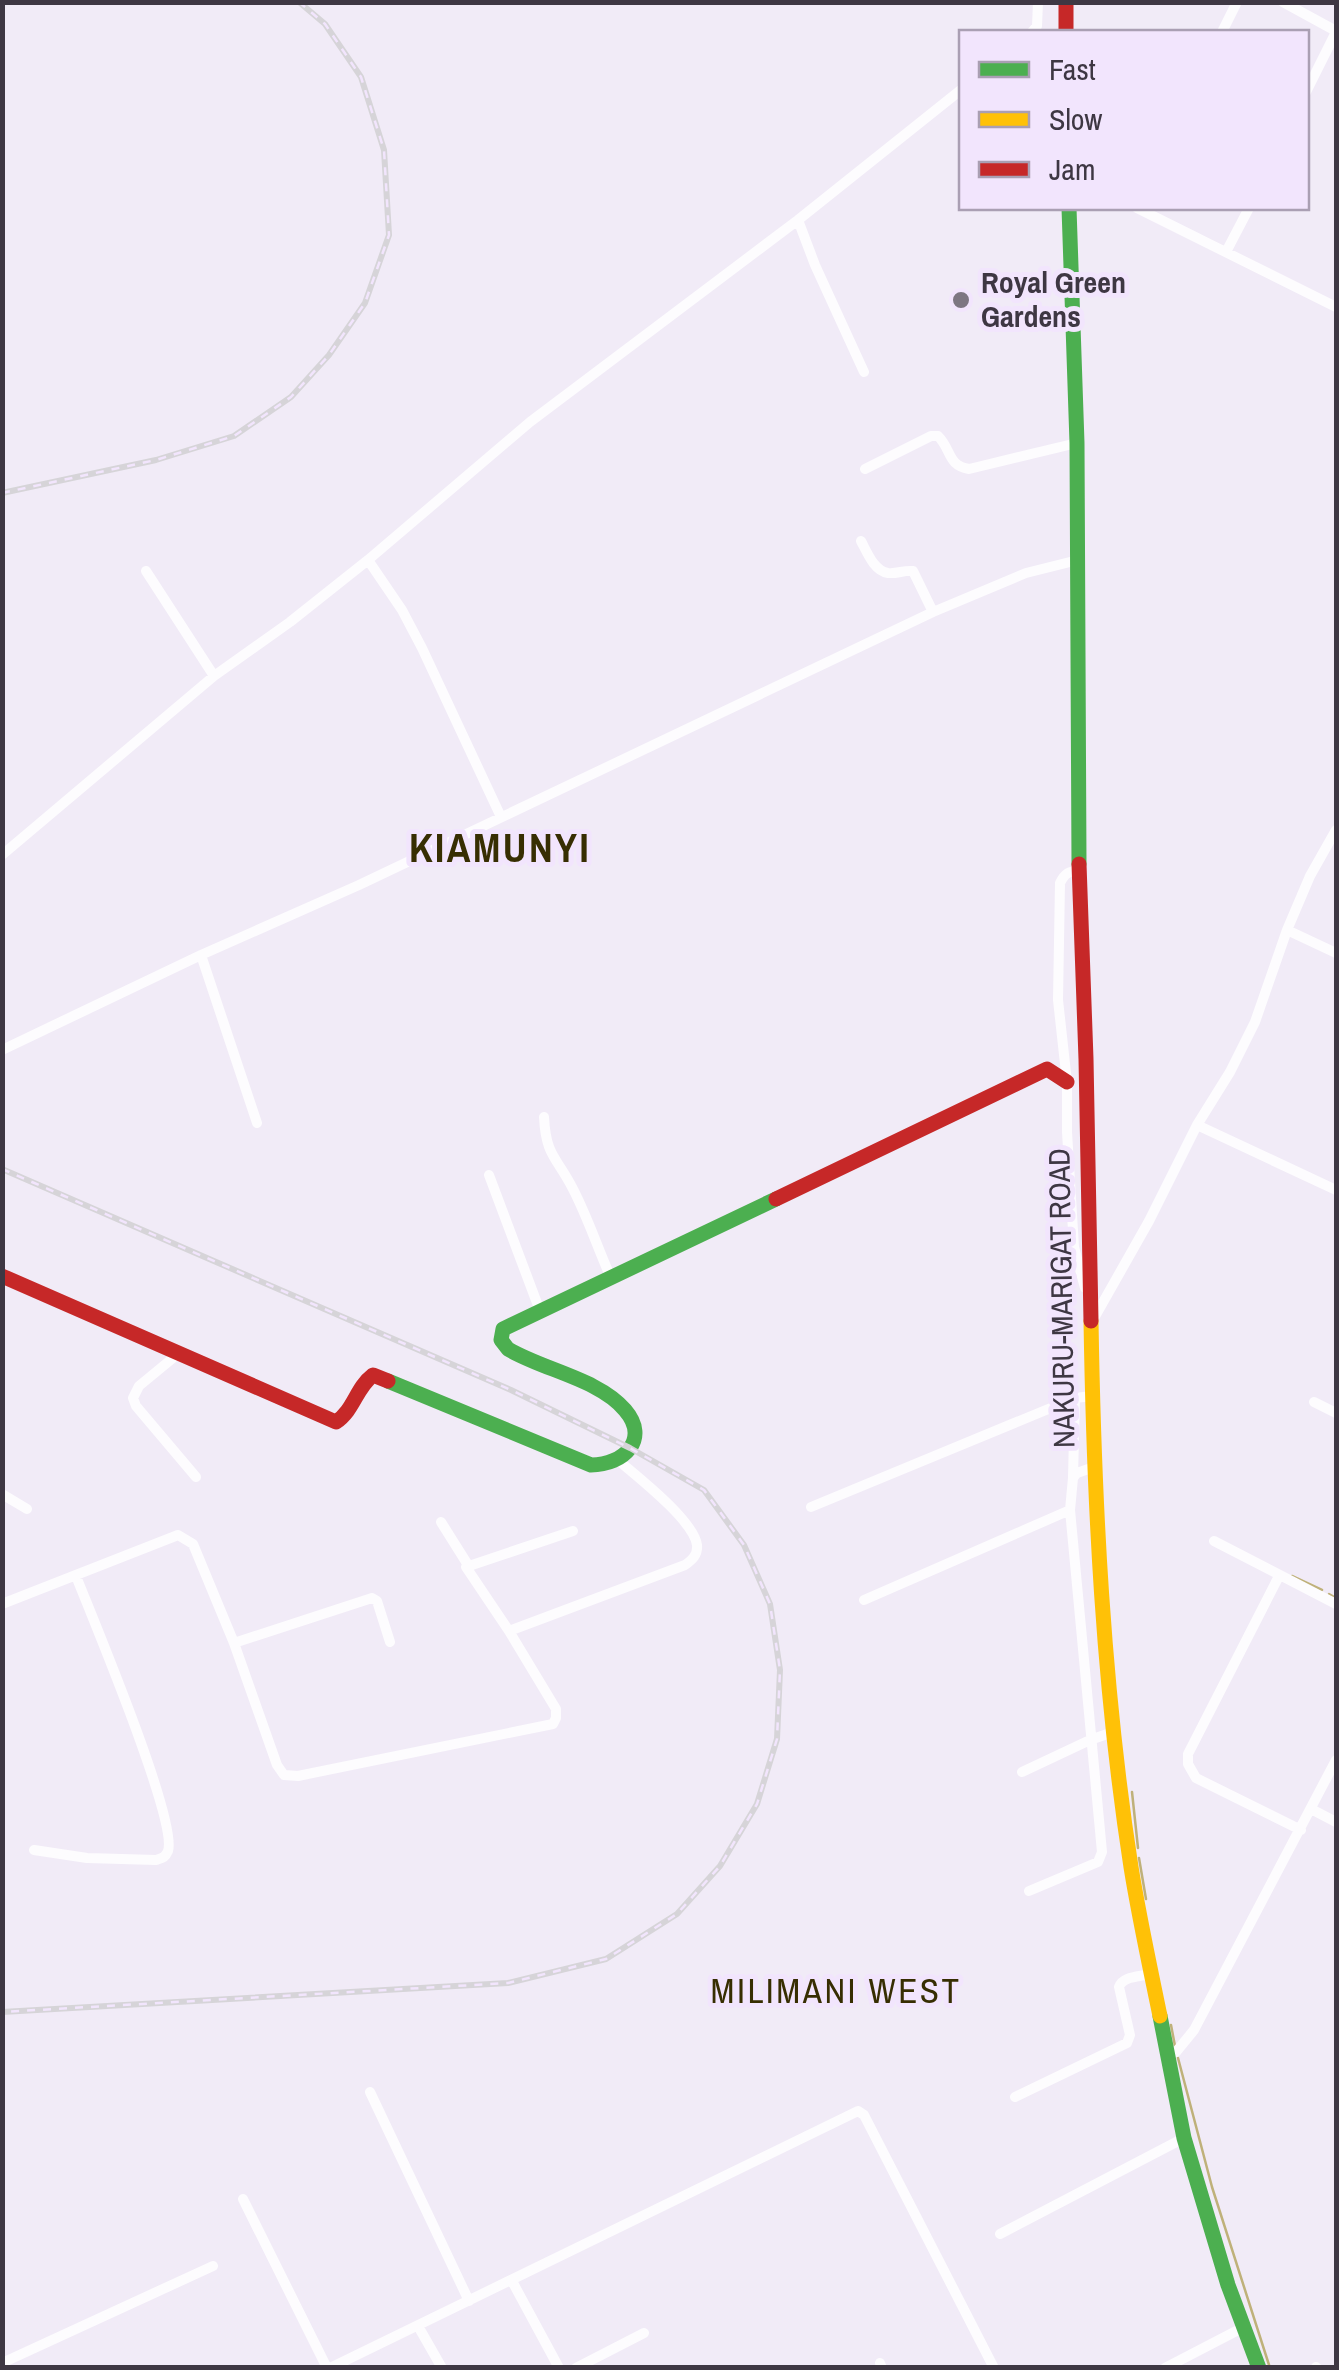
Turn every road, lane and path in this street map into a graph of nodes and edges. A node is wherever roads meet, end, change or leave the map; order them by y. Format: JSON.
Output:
{"nodes":[{"id":1,"x":1038,"y":2,"type":"edge"},
{"id":2,"x":1066,"y":2,"type":"edge"},
{"id":3,"x":1237,"y":2,"type":"edge"},
{"id":4,"x":1283,"y":2,"type":"edge"},
{"id":5,"x":1033,"y":30,"type":"edge"},
{"id":6,"x":1066,"y":30,"type":"edge"},
{"id":7,"x":1223,"y":30,"type":"edge"},
{"id":8,"x":1336,"y":31,"type":"edge"},
{"id":9,"x":1309,"y":86,"type":"edge"},
{"id":10,"x":959,"y":91,"type":"edge"},
{"id":11,"x":1069,"y":210,"type":"edge"},
{"id":12,"x":1141,"y":210,"type":"edge"},
{"id":13,"x":1248,"y":210,"type":"edge"},
{"id":14,"x":798,"y":220,"type":"junction"},
{"id":15,"x":1226,"y":252,"type":"junction"},
{"id":16,"x":1336,"y":307,"type":"edge"},
{"id":17,"x":864,"y":372,"type":"dead end"},
{"id":18,"x":1077,"y":443,"type":"junction"},
{"id":19,"x":865,"y":469,"type":"dead end"},
{"id":20,"x":861,"y":541,"type":"dead end"},
{"id":21,"x":368,"y":560,"type":"junction"},
{"id":22,"x":1078,"y":560,"type":"junction"},
{"id":23,"x":146,"y":571,"type":"dead end"},
{"id":24,"x":933,"y":612,"type":"junction"},
{"id":25,"x":214,"y":676,"type":"junction"},
{"id":26,"x":501,"y":817,"type":"junction"},
{"id":27,"x":1336,"y":830,"type":"edge"},
{"id":28,"x":2,"y":855,"type":"edge"},
{"id":29,"x":1079,"y":871,"type":"junction"},
{"id":30,"x":1288,"y":930,"type":"junction"},
{"id":31,"x":1336,"y":953,"type":"edge"},
{"id":32,"x":201,"y":955,"type":"junction"},
{"id":33,"x":2,"y":1050,"type":"edge"},
{"id":34,"x":1064,"y":1060,"type":"junction"},
{"id":35,"x":1048,"y":1069,"type":"junction"},
{"id":36,"x":1067,"y":1082,"type":"junction"},
{"id":37,"x":544,"y":1117,"type":"dead end"},
{"id":38,"x":257,"y":1122,"type":"dead end"},
{"id":39,"x":1197,"y":1124,"type":"junction"},
{"id":40,"x":489,"y":1175,"type":"dead end"},
{"id":41,"x":1336,"y":1190,"type":"edge"},
{"id":42,"x":2,"y":1276,"type":"edge"},
{"id":43,"x":611,"y":1278,"type":"junction"},
{"id":44,"x":1091,"y":1303,"type":"junction"},
{"id":45,"x":540,"y":1311,"type":"junction"},
{"id":46,"x":1091,"y":1322,"type":"junction"},
{"id":47,"x":180,"y":1352,"type":"junction"},
{"id":48,"x":1092,"y":1396,"type":"junction"},
{"id":49,"x":1074,"y":1398,"type":"junction"},
{"id":50,"x":1314,"y":1402,"type":"dead end"},
{"id":51,"x":1336,"y":1412,"type":"edge"},
{"id":52,"x":618,"y":1461,"type":"junction"},
{"id":53,"x":1094,"y":1467,"type":"junction"},
{"id":54,"x":196,"y":1477,"type":"dead end"},
{"id":55,"x":1072,"y":1478,"type":"junction"},
{"id":56,"x":2,"y":1494,"type":"edge"},
{"id":57,"x":811,"y":1508,"type":"dead end"},
{"id":58,"x":28,"y":1509,"type":"dead end"},
{"id":59,"x":1070,"y":1510,"type":"junction"},
{"id":60,"x":441,"y":1522,"type":"dead end"},
{"id":61,"x":574,"y":1531,"type":"dead end"},
{"id":62,"x":1214,"y":1542,"type":"dead end"},
{"id":63,"x":468,"y":1565,"type":"junction"},
{"id":64,"x":76,"y":1576,"type":"junction"},
{"id":65,"x":1280,"y":1576,"type":"junction"},
{"id":66,"x":864,"y":1600,"type":"dead end"},
{"id":67,"x":2,"y":1604,"type":"edge"},
{"id":68,"x":1336,"y":1604,"type":"edge"},
{"id":69,"x":510,"y":1630,"type":"junction"},
{"id":70,"x":390,"y":1642,"type":"dead end"},
{"id":71,"x":234,"y":1643,"type":"junction"},
{"id":72,"x":1112,"y":1732,"type":"junction"},
{"id":73,"x":1090,"y":1740,"type":"junction"},
{"id":74,"x":1336,"y":1760,"type":"edge"},
{"id":75,"x":1022,"y":1772,"type":"dead end"},
{"id":76,"x":1311,"y":1809,"type":"junction"},
{"id":77,"x":1336,"y":1822,"type":"edge"},
{"id":78,"x":1301,"y":1830,"type":"junction"},
{"id":79,"x":34,"y":1850,"type":"dead end"},
{"id":80,"x":1029,"y":1891,"type":"dead end"},
{"id":81,"x":1150,"y":1974,"type":"junction"},
{"id":82,"x":1166,"y":2054,"type":"junction"},
{"id":83,"x":370,"y":2092,"type":"dead end"},
{"id":84,"x":1016,"y":2096,"type":"dead end"},
{"id":85,"x":1184,"y":2138,"type":"junction"},
{"id":86,"x":243,"y":2199,"type":"dead end"},
{"id":87,"x":1000,"y":2234,"type":"dead end"},
{"id":88,"x":213,"y":2266,"type":"dead end"},
{"id":89,"x":512,"y":2281,"type":"junction"},
{"id":90,"x":469,"y":2301,"type":"junction"},
{"id":91,"x":418,"y":2326,"type":"junction"},
{"id":92,"x":1244,"y":2327,"type":"junction"},
{"id":93,"x":644,"y":2333,"type":"dead end"},
{"id":94,"x":2,"y":2363,"type":"edge"},
{"id":95,"x":991,"y":2366,"type":"edge"},
{"id":96,"x":329,"y":2368,"type":"edge"},
{"id":97,"x":442,"y":2368,"type":"edge"},
{"id":98,"x":559,"y":2368,"type":"edge"},
{"id":99,"x":576,"y":2368,"type":"edge"},
{"id":100,"x":1165,"y":2368,"type":"edge"},
{"id":101,"x":1258,"y":2368,"type":"edge"}],
"edges":[{"from":1,"to":5,"type":"street"},
{"from":2,"to":6,"type":"main road"},
{"from":3,"to":7,"type":"street"},
{"from":4,"to":8,"type":"street"},
{"from":8,"to":9,"type":"street"},
{"from":10,"to":14,"type":"street"},
{"from":11,"to":18,"type":"main road","name":"NAKURU-MARIGAT ROAD"},
{"from":12,"to":15,"type":"street"},
{"from":13,"to":15,"type":"street"},
{"from":14,"to":17,"type":"street"},
{"from":14,"to":21,"type":"street"},
{"from":15,"to":16,"type":"street"},
{"from":18,"to":19,"type":"street"},
{"from":18,"to":22,"type":"main road","name":"NAKURU-MARIGAT ROAD"},
{"from":20,"to":24,"type":"street"},
{"from":21,"to":25,"type":"street"},
{"from":21,"to":26,"type":"street"},
{"from":22,"to":24,"type":"street"},
{"from":22,"to":29,"type":"main road","name":"NAKURU-MARIGAT ROAD"},
{"from":23,"to":25,"type":"street"},
{"from":24,"to":26,"type":"street"},
{"from":25,"to":28,"type":"street"},
{"from":26,"to":32,"type":"street"},
{"from":27,"to":30,"type":"street"},
{"from":29,"to":34,"type":"street"},
{"from":29,"to":44,"type":"main road","name":"NAKURU-MARIGAT ROAD"},
{"from":30,"to":31,"type":"street"},
{"from":30,"to":39,"type":"street"},
{"from":32,"to":33,"type":"street"},
{"from":32,"to":38,"type":"street"},
{"from":34,"to":35,"type":"street"},
{"from":34,"to":36,"type":"street"},
{"from":35,"to":36,"type":"main road"},
{"from":35,"to":43,"type":"main road"},
{"from":36,"to":44,"type":"street"},
{"from":37,"to":43,"type":"street"},
{"from":39,"to":41,"type":"street"},
{"from":39,"to":46,"type":"street"},
{"from":40,"to":45,"type":"street"},
{"from":42,"to":47,"type":"main road"},
{"from":43,"to":45,"type":"main road"},
{"from":44,"to":46,"type":"main road","name":"NAKURU-MARIGAT ROAD"},
{"from":45,"to":52,"type":"main road"},
{"from":46,"to":48,"type":"main road","name":"NAKURU-MARIGAT ROAD"},
{"from":47,"to":52,"type":"main road"},
{"from":47,"to":54,"type":"street"},
{"from":48,"to":49,"type":"street"},
{"from":48,"to":53,"type":"main road","name":"NAKURU-MARIGAT ROAD"},
{"from":49,"to":55,"type":"street"},
{"from":49,"to":57,"type":"street"},
{"from":50,"to":51,"type":"street"},
{"from":52,"to":69,"type":"street"},
{"from":53,"to":55,"type":"street"},
{"from":53,"to":72,"type":"main road","name":"NAKURU-MARIGAT ROAD"},
{"from":55,"to":59,"type":"street"},
{"from":56,"to":58,"type":"street"},
{"from":59,"to":66,"type":"street"},
{"from":59,"to":73,"type":"street"},
{"from":60,"to":63,"type":"street"},
{"from":61,"to":63,"type":"street"},
{"from":62,"to":65,"type":"street"},
{"from":63,"to":69,"type":"street"},
{"from":64,"to":67,"type":"street"},
{"from":64,"to":71,"type":"street"},
{"from":64,"to":79,"type":"street"},
{"from":65,"to":68,"type":"street"},
{"from":65,"to":78,"type":"street"},
{"from":69,"to":71,"type":"street"},
{"from":70,"to":71,"type":"street"},
{"from":72,"to":73,"type":"street"},
{"from":72,"to":81,"type":"main road","name":"NAKURU-MARIGAT ROAD"},
{"from":73,"to":75,"type":"street"},
{"from":73,"to":80,"type":"street"},
{"from":74,"to":76,"type":"street"},
{"from":76,"to":77,"type":"street"},
{"from":76,"to":78,"type":"street"},
{"from":78,"to":82,"type":"street"},
{"from":81,"to":82,"type":"main road","name":"NAKURU-MARIGAT ROAD"},
{"from":81,"to":84,"type":"street"},
{"from":82,"to":85,"type":"main road","name":"NAKURU-MARIGAT ROAD"},
{"from":83,"to":90,"type":"street"},
{"from":85,"to":87,"type":"street"},
{"from":85,"to":92,"type":"main road","name":"NAKURU-MARIGAT ROAD"},
{"from":86,"to":96,"type":"street"},
{"from":88,"to":94,"type":"street"},
{"from":89,"to":90,"type":"street"},
{"from":89,"to":95,"type":"street"},
{"from":89,"to":98,"type":"street"},
{"from":90,"to":91,"type":"street"},
{"from":91,"to":96,"type":"street"},
{"from":91,"to":97,"type":"street"},
{"from":92,"to":100,"type":"street"},
{"from":92,"to":101,"type":"main road","name":"NAKURU-MARIGAT ROAD"},
{"from":93,"to":99,"type":"street"}]}
